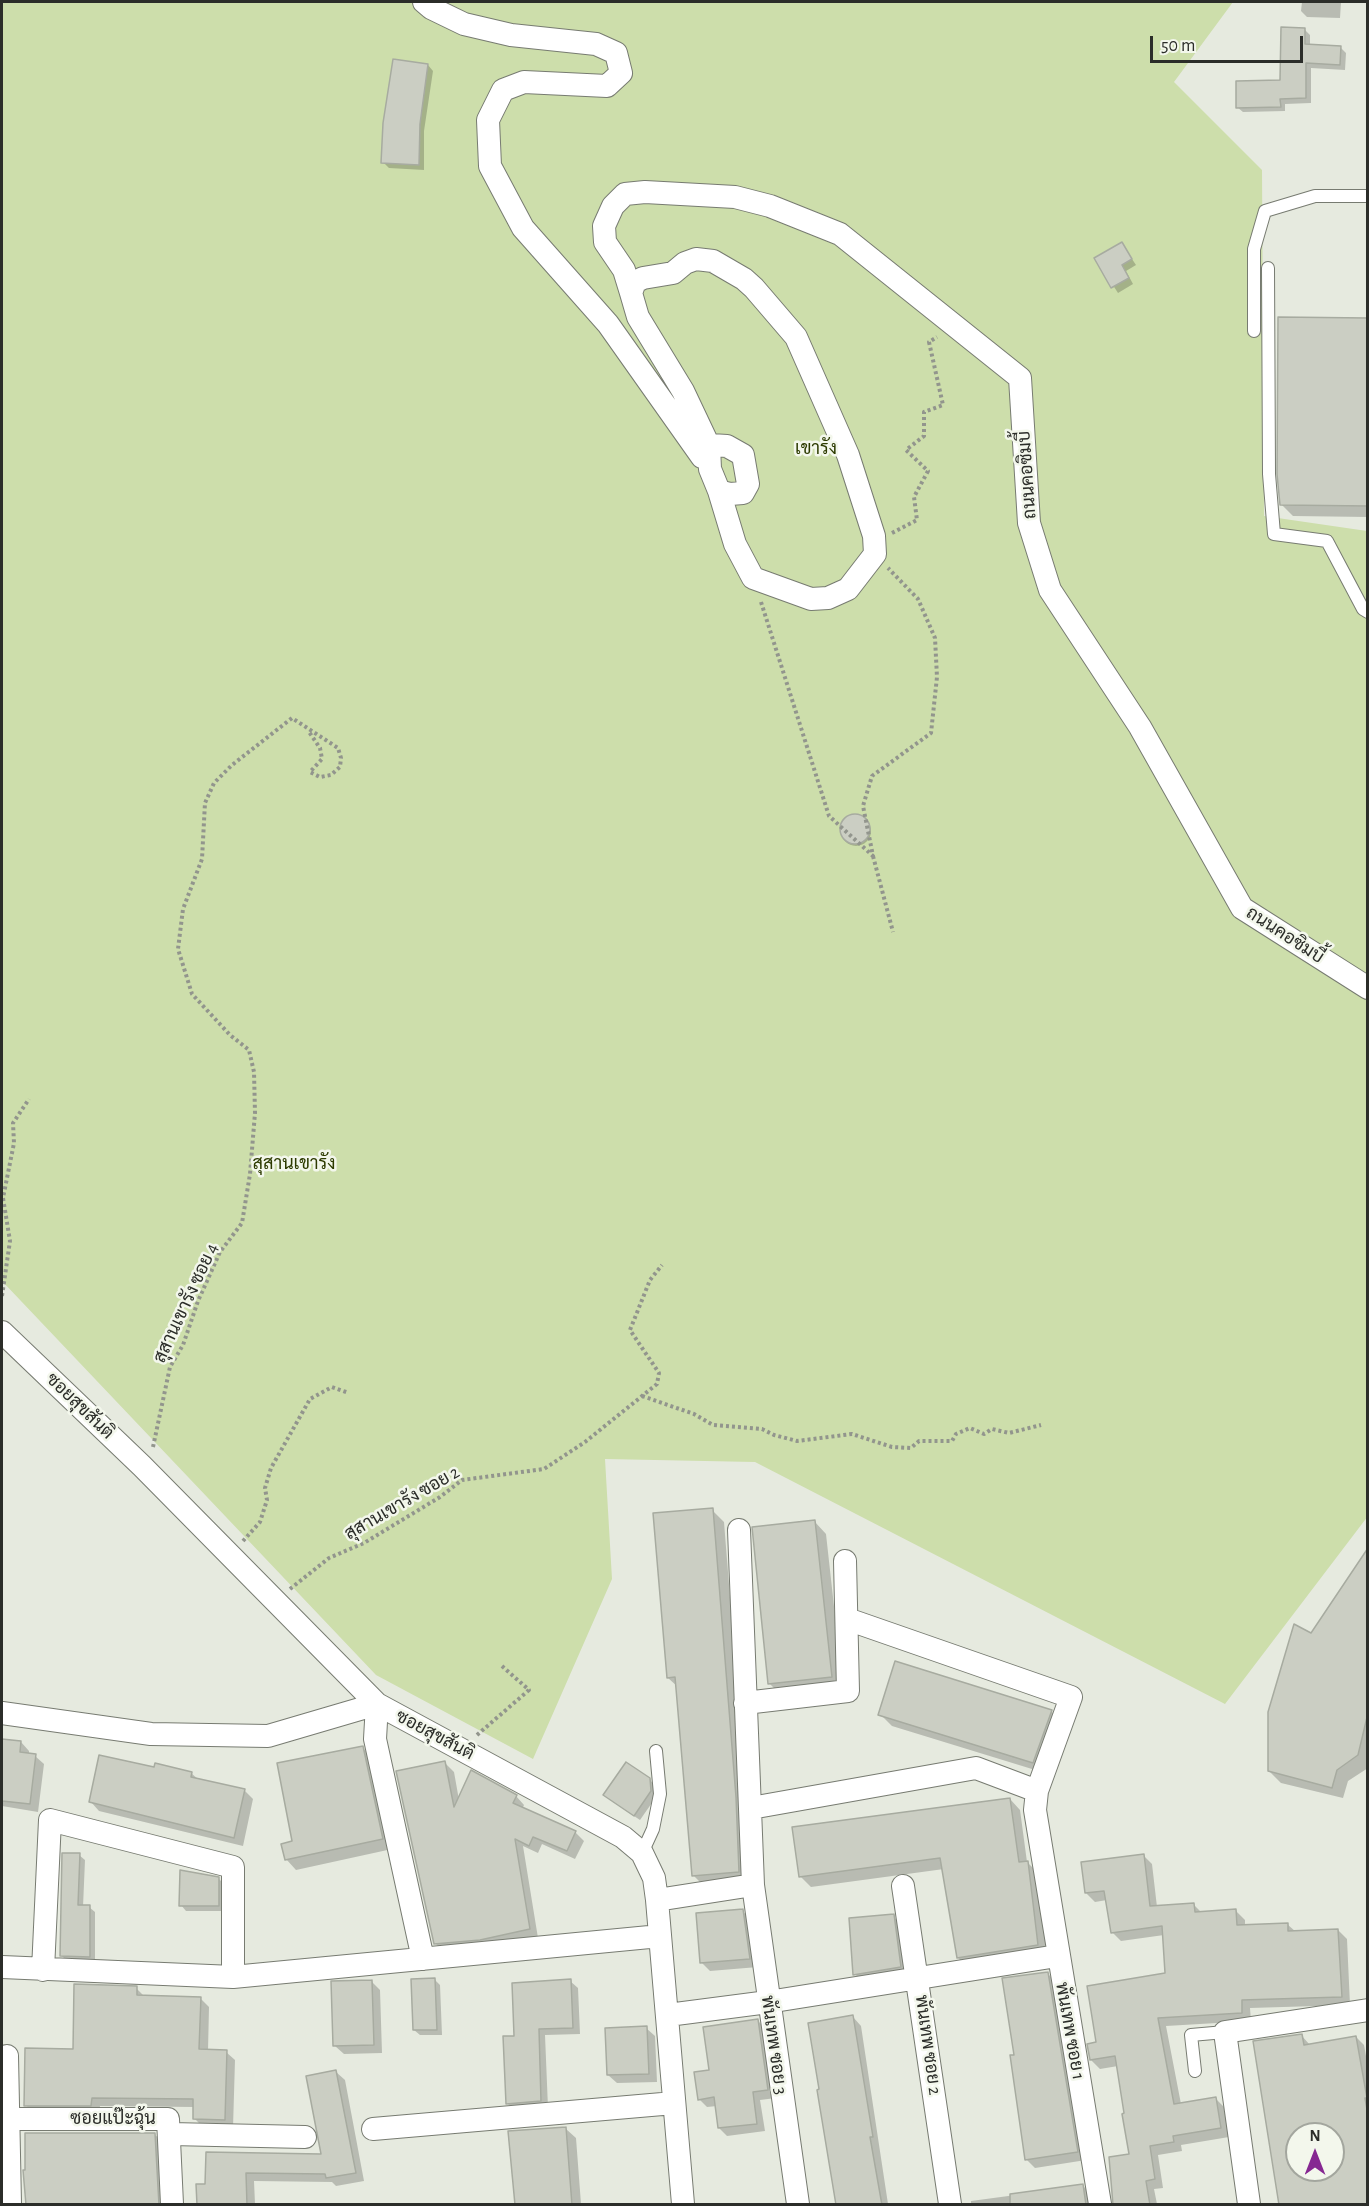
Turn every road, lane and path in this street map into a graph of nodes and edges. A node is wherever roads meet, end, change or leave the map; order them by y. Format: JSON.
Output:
{"nodes":[{"id":1,"x":424,"y":2,"type":"edge"},
{"id":2,"x":1368,"y":196,"type":"edge"},
{"id":3,"x":1268,"y":268,"type":"dead end"},
{"id":4,"x":624,"y":270,"type":"junction"},
{"id":5,"x":653,"y":275,"type":"junction"},
{"id":6,"x":631,"y":293,"type":"junction"},
{"id":7,"x":955,"y":326,"type":"junction"},
{"id":8,"x":1254,"y":331,"type":"dead end"},
{"id":9,"x":701,"y":445,"type":"junction"},
{"id":10,"x":719,"y":490,"type":"junction"},
{"id":11,"x":889,"y":534,"type":"dead end"},
{"id":12,"x":875,"y":554,"type":"junction"},
{"id":13,"x":753,"y":578,"type":"junction"},
{"id":14,"x":1368,"y":612,"type":"edge"},
{"id":15,"x":309,"y":732,"type":"junction"},
{"id":16,"x":873,"y":856,"type":"junction"},
{"id":17,"x":893,"y":932,"type":"dead end"},
{"id":18,"x":1368,"y":988,"type":"edge"},
{"id":19,"x":29,"y":1099,"type":"dead end"},
{"id":20,"x":662,"y":1265,"type":"dead end"},
{"id":21,"x":2,"y":1296,"type":"edge"},
{"id":22,"x":2,"y":1332,"type":"edge"},
{"id":23,"x":349,"y":1393,"type":"dead end"},
{"id":24,"x":641,"y":1396,"type":"junction"},
{"id":25,"x":1041,"y":1425,"type":"dead end"},
{"id":26,"x":142,"y":1466,"type":"junction"},
{"id":27,"x":739,"y":1530,"type":"dead end"},
{"id":28,"x":230,"y":1554,"type":"junction"},
{"id":29,"x":845,"y":1561,"type":"dead end"},
{"id":30,"x":276,"y":1602,"type":"junction"},
{"id":31,"x":847,"y":1619,"type":"junction"},
{"id":32,"x":502,"y":1666,"type":"dead end"},
{"id":33,"x":745,"y":1703,"type":"junction"},
{"id":34,"x":377,"y":1704,"type":"junction"},
{"id":35,"x":2,"y":1713,"type":"edge"},
{"id":36,"x":461,"y":1749,"type":"junction"},
{"id":37,"x":656,"y":1750,"type":"dead end"},
{"id":38,"x":1036,"y":1791,"type":"junction"},
{"id":39,"x":751,"y":1808,"type":"junction"},
{"id":40,"x":642,"y":1853,"type":"junction"},
{"id":41,"x":753,"y":1885,"type":"junction"},
{"id":42,"x":903,"y":1886,"type":"dead end"},
{"id":43,"x":657,"y":1900,"type":"junction"},
{"id":44,"x":660,"y":1936,"type":"junction"},
{"id":45,"x":1057,"y":1956,"type":"junction"},
{"id":46,"x":423,"y":1959,"type":"junction"},
{"id":47,"x":2,"y":1967,"type":"edge"},
{"id":48,"x":43,"y":1970,"type":"junction"},
{"id":49,"x":232,"y":1977,"type":"junction"},
{"id":50,"x":919,"y":1978,"type":"junction"},
{"id":51,"x":768,"y":2002,"type":"junction"},
{"id":52,"x":1368,"y":2010,"type":"edge"},
{"id":53,"x":668,"y":2015,"type":"junction"},
{"id":54,"x":1225,"y":2032,"type":"junction"},
{"id":55,"x":7,"y":2056,"type":"dead end"},
{"id":56,"x":1195,"y":2071,"type":"dead end"},
{"id":57,"x":674,"y":2103,"type":"junction"},
{"id":58,"x":8,"y":2119,"type":"junction"},
{"id":59,"x":373,"y":2129,"type":"dead end"},
{"id":60,"x":171,"y":2134,"type":"junction"},
{"id":61,"x":305,"y":2137,"type":"dead end"},
{"id":62,"x":10,"y":2205,"type":"edge"},
{"id":63,"x":172,"y":2205,"type":"edge"},
{"id":64,"x":683,"y":2205,"type":"edge"},
{"id":65,"x":798,"y":2205,"type":"edge"},
{"id":66,"x":951,"y":2205,"type":"edge"},
{"id":67,"x":1100,"y":2205,"type":"edge"},
{"id":68,"x":1249,"y":2205,"type":"edge"}],
"edges":[{"from":1,"to":9,"type":"street"},
{"from":2,"to":8,"type":"lane"},
{"from":3,"to":14,"type":"lane"},
{"from":4,"to":5,"type":"street"},
{"from":4,"to":6,"type":"street"},
{"from":4,"to":7,"type":"street","name":"ถนนคอซิมบี้"},
{"from":5,"to":6,"type":"street"},
{"from":5,"to":12,"type":"street"},
{"from":6,"to":9,"type":"street"},
{"from":7,"to":11,"type":"path"},
{"from":7,"to":18,"type":"street","name":"ถนนคอซิมบี้"},
{"from":9,"to":10,"type":"street"},
{"from":9,"to":10,"type":"street"},
{"from":10,"to":13,"type":"street"},
{"from":12,"to":13,"type":"street"},
{"from":12,"to":16,"type":"path"},
{"from":13,"to":16,"type":"path"},
{"from":15,"to":15,"type":"path"},
{"from":15,"to":26,"type":"path","name":"สุสานเขารัง ซอย 4"},
{"from":16,"to":17,"type":"path"},
{"from":19,"to":21,"type":"path"},
{"from":20,"to":24,"type":"path","name":"สุสานเขารัง ซอย 2"},
{"from":22,"to":26,"type":"street","name":"ซอยสุขสันติ"},
{"from":23,"to":28,"type":"path"},
{"from":24,"to":25,"type":"path"},
{"from":24,"to":30,"type":"path","name":"สุสานเขารัง ซอย 2"},
{"from":26,"to":28,"type":"street","name":"ซอยสุขสันติ"},
{"from":27,"to":33,"type":"street","name":"พันเทพ ซอย 3"},
{"from":28,"to":30,"type":"street","name":"ซอยสุขสันติ"},
{"from":29,"to":31,"type":"street"},
{"from":30,"to":34,"type":"street","name":"ซอยสุขสันติ"},
{"from":31,"to":33,"type":"street"},
{"from":31,"to":38,"type":"street"},
{"from":32,"to":36,"type":"path"},
{"from":33,"to":39,"type":"street","name":"พันเทพ ซอย 3"},
{"from":34,"to":35,"type":"street"},
{"from":34,"to":36,"type":"street","name":"ซอยสุขสันติ"},
{"from":34,"to":46,"type":"street"},
{"from":36,"to":40,"type":"street","name":"ซอยสุขสันติ"},
{"from":37,"to":40,"type":"lane"},
{"from":38,"to":39,"type":"street"},
{"from":38,"to":45,"type":"street","name":"พันเทพ ซอย 1"},
{"from":39,"to":41,"type":"street","name":"พันเทพ ซอย 3"},
{"from":40,"to":43,"type":"street","name":"ซอยสุขสันติ"},
{"from":41,"to":43,"type":"street"},
{"from":41,"to":51,"type":"street","name":"พันเทพ ซอย 3"},
{"from":42,"to":50,"type":"street","name":"พันเทพ ซอย 2"},
{"from":43,"to":44,"type":"street","name":"ซอยสุขสันติ"},
{"from":44,"to":46,"type":"street"},
{"from":44,"to":53,"type":"street","name":"ซอยสุขสันติ"},
{"from":45,"to":50,"type":"street"},
{"from":45,"to":67,"type":"street","name":"พันเทพ ซอย 1"},
{"from":46,"to":49,"type":"street"},
{"from":47,"to":48,"type":"street"},
{"from":48,"to":49,"type":"street"},
{"from":48,"to":49,"type":"street"},
{"from":50,"to":51,"type":"street"},
{"from":50,"to":66,"type":"street","name":"พันเทพ ซอย 2"},
{"from":51,"to":53,"type":"street"},
{"from":51,"to":65,"type":"street","name":"พันเทพ ซอย 3"},
{"from":52,"to":54,"type":"street"},
{"from":53,"to":57,"type":"street","name":"ซอยสุขสันติ"},
{"from":54,"to":56,"type":"lane"},
{"from":54,"to":68,"type":"street"},
{"from":55,"to":58,"type":"street"},
{"from":57,"to":59,"type":"street"},
{"from":57,"to":64,"type":"street","name":"ซอยสุขสันติ"},
{"from":58,"to":60,"type":"street","name":"ซอยแป๊ะฉุ้น"},
{"from":58,"to":62,"type":"street"},
{"from":60,"to":61,"type":"street"},
{"from":60,"to":63,"type":"street","name":"ซอยแป๊ะฉุ้น"}]}
